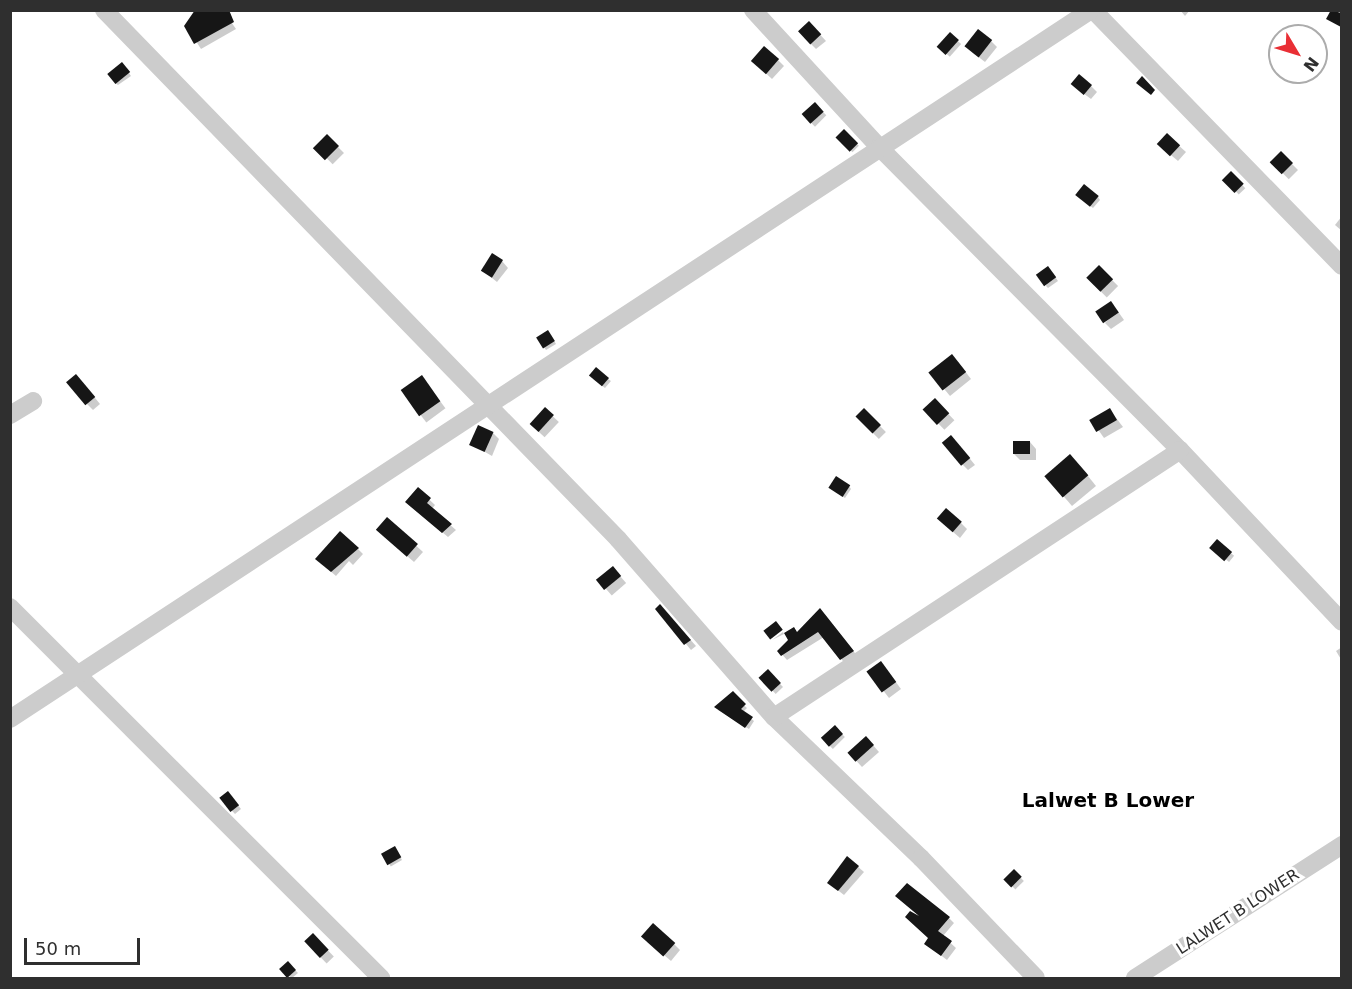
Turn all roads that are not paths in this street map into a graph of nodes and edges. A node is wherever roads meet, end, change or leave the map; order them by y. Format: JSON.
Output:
{"nodes":[{"id":1,"x":104,"y":10,"type":"edge"},
{"id":2,"x":753,"y":10,"type":"edge"},
{"id":3,"x":1092,"y":10,"type":"edge"},
{"id":4,"x":879,"y":147,"type":"junction"},
{"id":5,"x":1341,"y":266,"type":"edge"},
{"id":6,"x":33,"y":401,"type":"dead end"},
{"id":7,"x":486,"y":406,"type":"junction"},
{"id":8,"x":10,"y":415,"type":"edge"},
{"id":9,"x":1180,"y":450,"type":"junction"},
{"id":10,"x":10,"y":607,"type":"edge"},
{"id":11,"x":1341,"y":622,"type":"edge"},
{"id":12,"x":77,"y":677,"type":"junction"},
{"id":13,"x":774,"y":717,"type":"junction"},
{"id":14,"x":10,"y":719,"type":"edge"},
{"id":15,"x":1341,"y":844,"type":"edge"},
{"id":16,"x":381,"y":978,"type":"edge"},
{"id":17,"x":1036,"y":978,"type":"edge"},
{"id":18,"x":1135,"y":978,"type":"edge"}],
"edges":[{"from":1,"to":7,"type":"street"},
{"from":2,"to":4,"type":"street"},
{"from":3,"to":4,"type":"street"},
{"from":3,"to":5,"type":"street"},
{"from":4,"to":7,"type":"street"},
{"from":4,"to":9,"type":"street"},
{"from":6,"to":8,"type":"street"},
{"from":7,"to":12,"type":"street"},
{"from":7,"to":13,"type":"street"},
{"from":9,"to":11,"type":"street"},
{"from":9,"to":13,"type":"street"},
{"from":10,"to":12,"type":"street"},
{"from":12,"to":14,"type":"street"},
{"from":12,"to":16,"type":"street"},
{"from":13,"to":17,"type":"street"},
{"from":15,"to":18,"type":"street","name":"LALWET B LOWER"}]}
